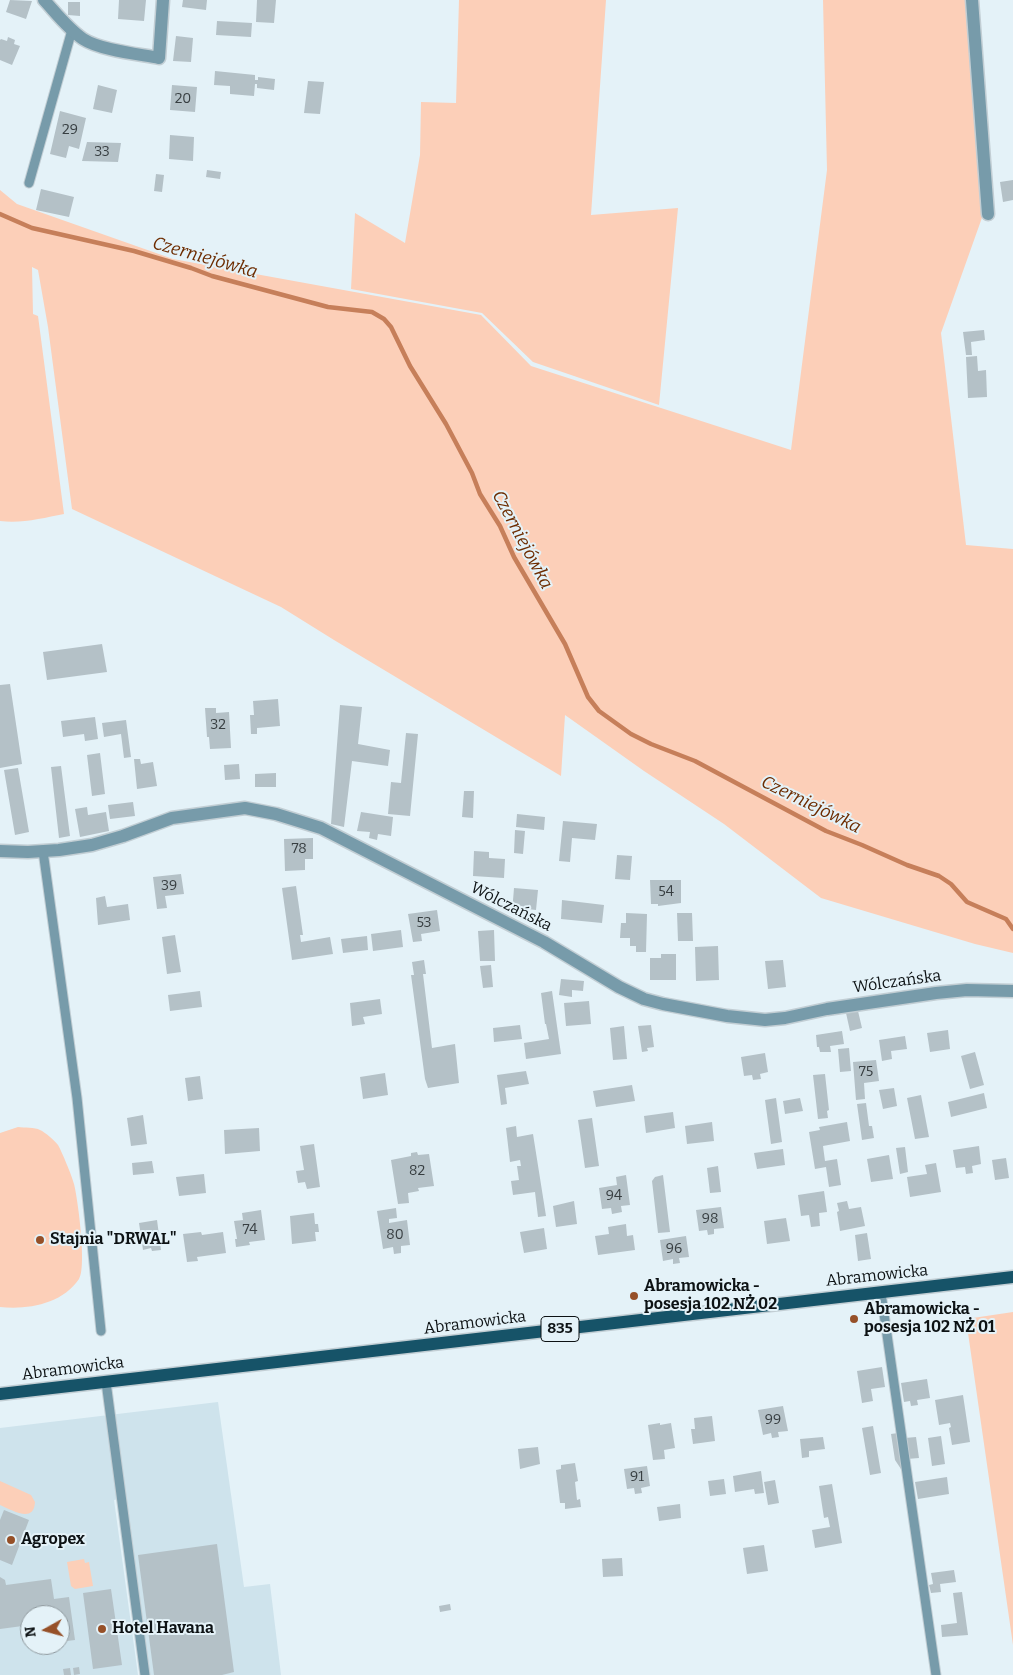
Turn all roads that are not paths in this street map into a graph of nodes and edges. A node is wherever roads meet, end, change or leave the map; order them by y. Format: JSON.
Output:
{"nodes":[{"id":1,"x":44,"y":0,"type":"edge"},
{"id":2,"x":163,"y":0,"type":"edge"},
{"id":3,"x":972,"y":0,"type":"edge"},
{"id":4,"x":72,"y":30,"type":"junction"},
{"id":5,"x":29,"y":183,"type":"dead end"},
{"id":6,"x":988,"y":214,"type":"dead end"},
{"id":7,"x":0,"y":851,"type":"edge"},
{"id":8,"x":43,"y":851,"type":"junction"},
{"id":9,"x":1013,"y":990,"type":"edge"},
{"id":10,"x":1013,"y":1277,"type":"edge"},
{"id":11,"x":881,"y":1292,"type":"junction"},
{"id":12,"x":101,"y":1331,"type":"dead end"},
{"id":13,"x":106,"y":1382,"type":"junction"},
{"id":14,"x":0,"y":1394,"type":"edge"},
{"id":15,"x":145,"y":1675,"type":"edge"},
{"id":16,"x":936,"y":1675,"type":"edge"}],
"edges":[{"from":1,"to":4,"type":"street"},
{"from":2,"to":4,"type":"street"},
{"from":3,"to":6,"type":"street"},
{"from":4,"to":5,"type":"lane"},
{"from":7,"to":8,"type":"street","name":"Wólczańska"},
{"from":8,"to":9,"type":"street","name":"Wólczańska"},
{"from":8,"to":12,"type":"lane"},
{"from":10,"to":11,"type":"main road","name":"Abramowicka","number":"835"},
{"from":11,"to":13,"type":"main road","name":"Abramowicka","number":"835"},
{"from":11,"to":16,"type":"lane"},
{"from":13,"to":14,"type":"main road","name":"Abramowicka","number":"835"},
{"from":13,"to":15,"type":"lane"}]}
